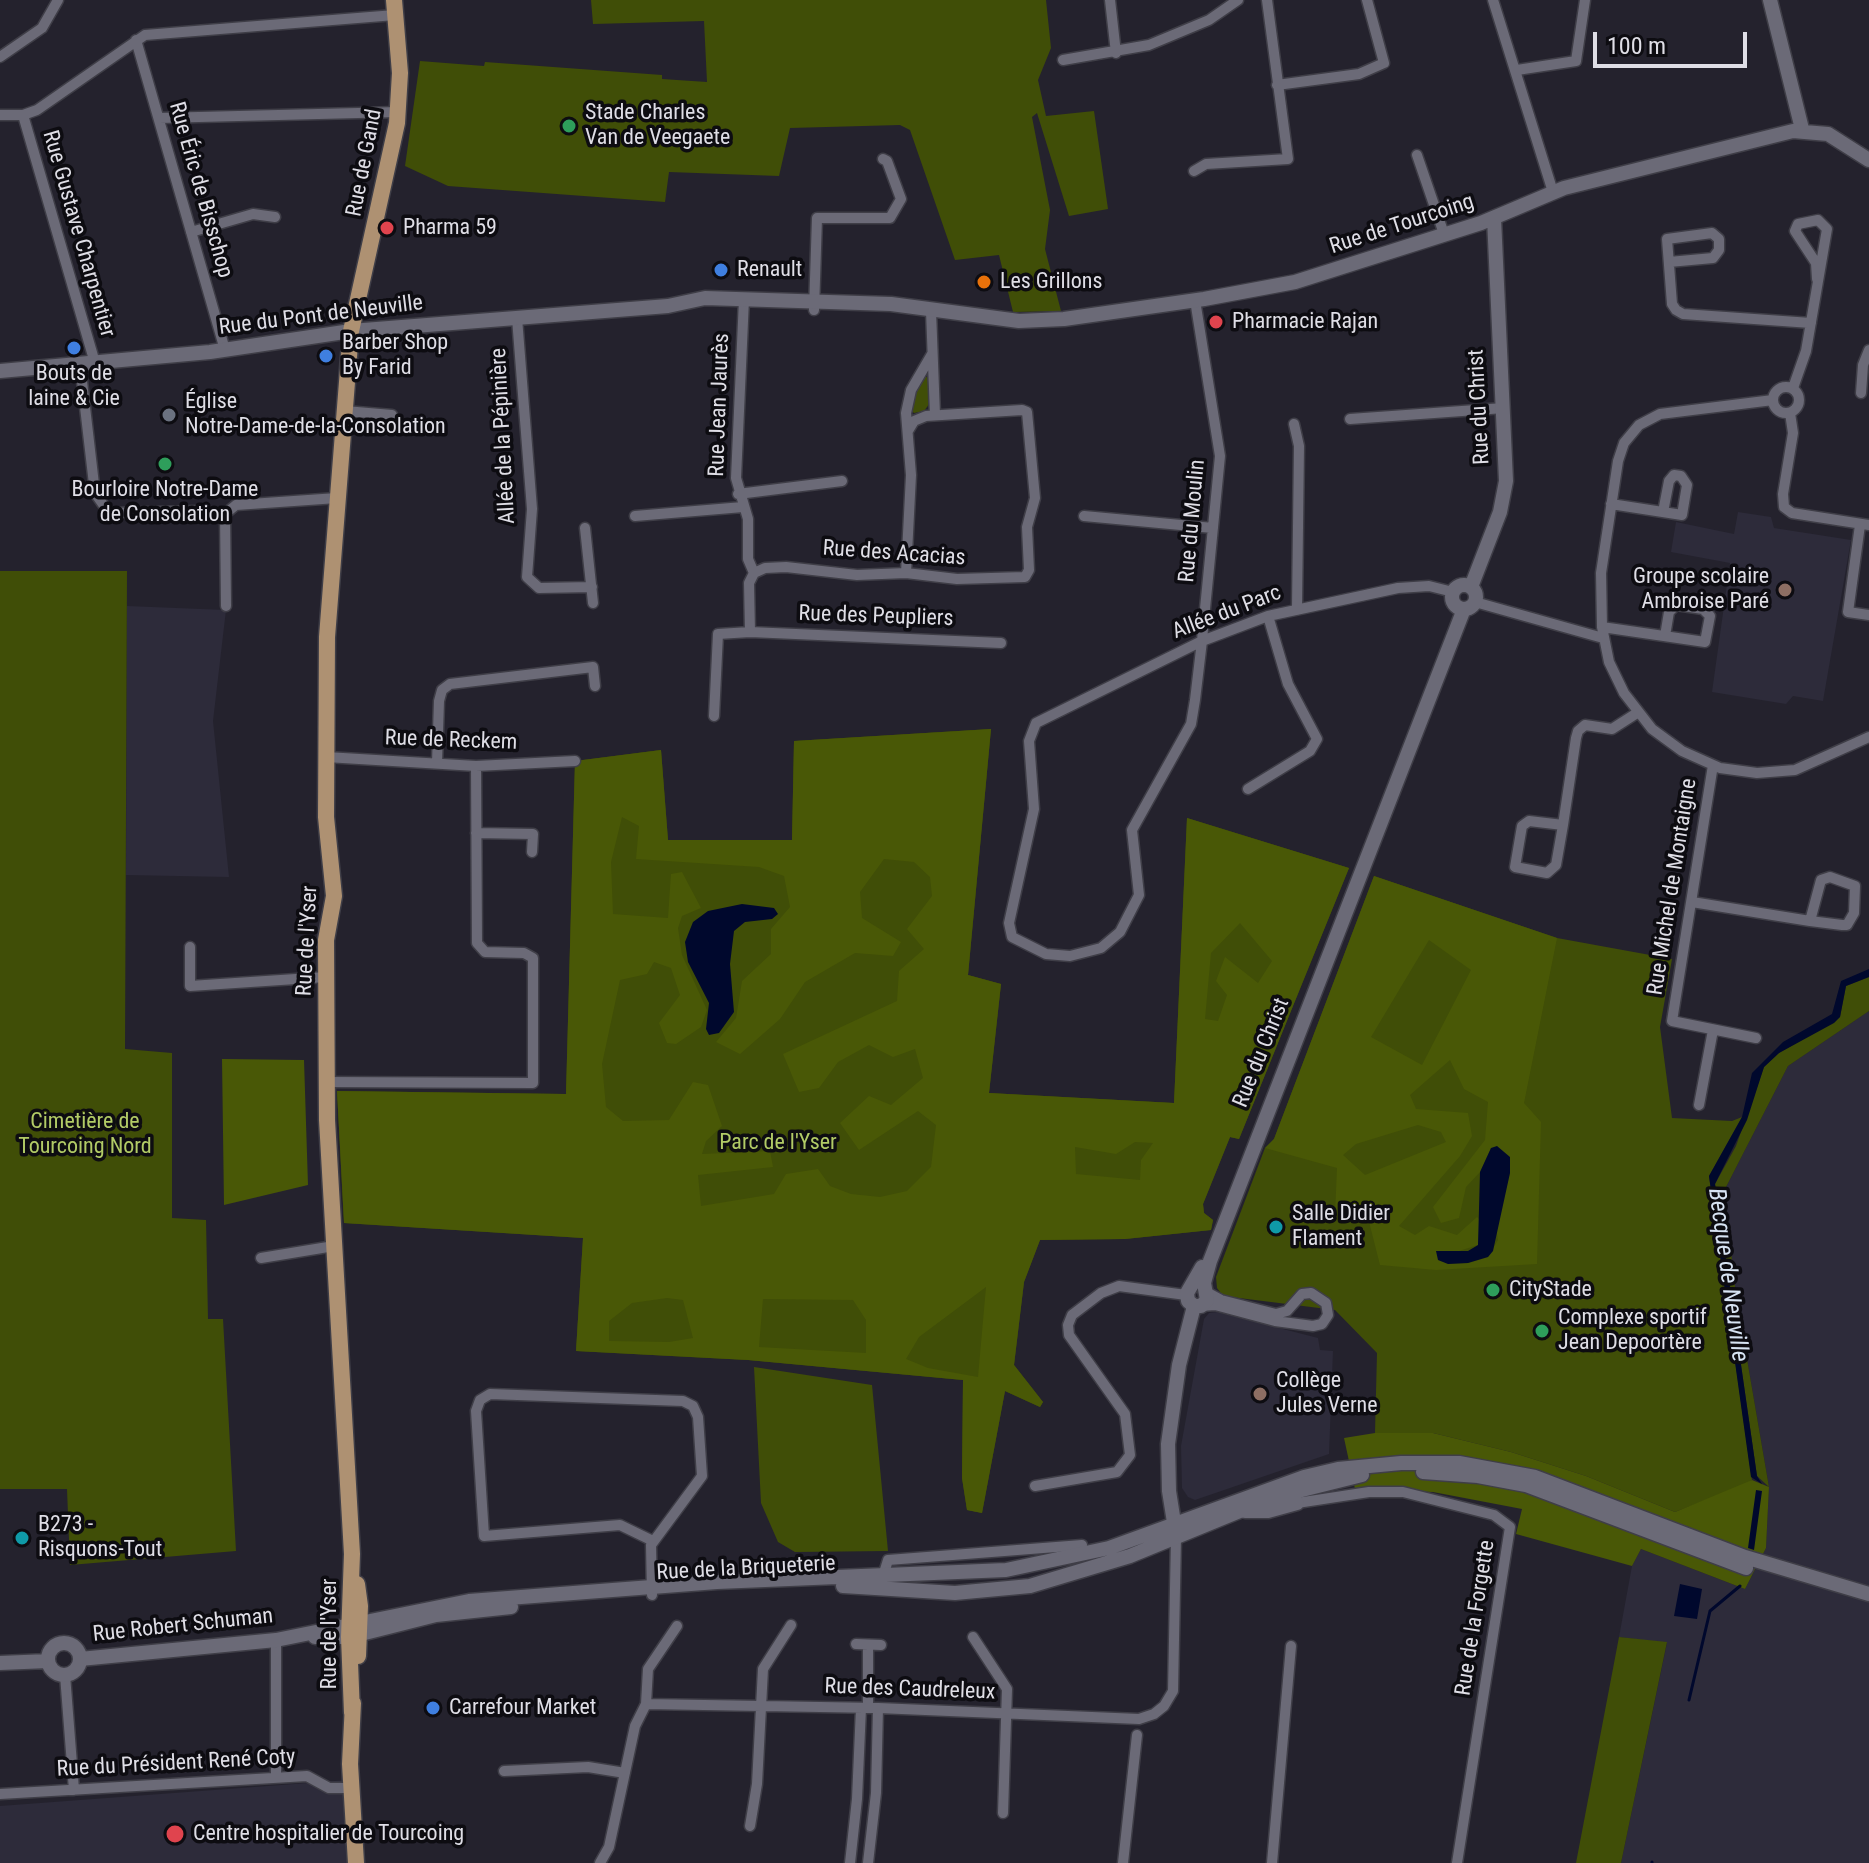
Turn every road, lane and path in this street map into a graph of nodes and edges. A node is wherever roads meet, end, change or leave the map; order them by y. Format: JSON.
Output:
{"nodes":[{"id":1,"x":58,"y":0,"type":"edge"},
{"id":2,"x":1110,"y":0,"type":"edge"},
{"id":3,"x":1238,"y":0,"type":"edge"},
{"id":4,"x":1267,"y":0,"type":"edge"},
{"id":5,"x":1367,"y":0,"type":"edge"},
{"id":6,"x":1493,"y":0,"type":"edge"},
{"id":7,"x":1585,"y":0,"type":"edge"},
{"id":8,"x":1770,"y":0,"type":"edge"},
{"id":9,"x":395,"y":7,"type":"edge"},
{"id":10,"x":136,"y":40,"type":"junction"},
{"id":11,"x":1116,"y":53,"type":"junction"},
{"id":12,"x":0,"y":57,"type":"edge"},
{"id":13,"x":1063,"y":60,"type":"dead end"},
{"id":14,"x":1517,"y":70,"type":"junction"},
{"id":15,"x":1277,"y":85,"type":"junction"},
{"id":16,"x":398,"y":112,"type":"junction"},
{"id":17,"x":0,"y":115,"type":"edge"},
{"id":18,"x":23,"y":115,"type":"junction"},
{"id":19,"x":159,"y":118,"type":"junction"},
{"id":20,"x":1802,"y":129,"type":"junction"},
{"id":21,"x":1417,"y":155,"type":"dead end"},
{"id":22,"x":883,"y":159,"type":"dead end"},
{"id":23,"x":1869,"y":160,"type":"edge"},
{"id":24,"x":1194,"y":171,"type":"dead end"},
{"id":25,"x":1553,"y":192,"type":"junction"},
{"id":26,"x":275,"y":217,"type":"dead end"},
{"id":27,"x":1494,"y":218,"type":"junction"},
{"id":28,"x":191,"y":232,"type":"junction"},
{"id":29,"x":1444,"y":234,"type":"junction"},
{"id":30,"x":1669,"y":262,"type":"junction"},
{"id":31,"x":1817,"y":279,"type":"junction"},
{"id":32,"x":1195,"y":300,"type":"junction"},
{"id":33,"x":744,"y":304,"type":"junction"},
{"id":34,"x":814,"y":307,"type":"junction"},
{"id":35,"x":648,"y":308,"type":"joint"},
{"id":36,"x":931,"y":311,"type":"junction"},
{"id":37,"x":517,"y":318,"type":"junction"},
{"id":38,"x":1811,"y":323,"type":"junction"},
{"id":39,"x":351,"y":331,"type":"junction"},
{"id":40,"x":225,"y":350,"type":"junction"},
{"id":41,"x":1869,"y":350,"type":"edge"},
{"id":42,"x":932,"y":354,"type":"junction"},
{"id":43,"x":87,"y":364,"type":"junction"},
{"id":44,"x":0,"y":371,"type":"edge"},
{"id":45,"x":1793,"y":388,"type":"junction"},
{"id":46,"x":1861,"y":393,"type":"dead end"},
{"id":47,"x":1773,"y":400,"type":"junction"},
{"id":48,"x":1504,"y":408,"type":"junction"},
{"id":49,"x":345,"y":411,"type":"junction"},
{"id":50,"x":1790,"y":413,"type":"junction"},
{"id":51,"x":392,"y":415,"type":"dead end"},
{"id":52,"x":935,"y":415,"type":"junction"},
{"id":53,"x":1350,"y":419,"type":"dead end"},
{"id":54,"x":1294,"y":424,"type":"dead end"},
{"id":55,"x":908,"y":431,"type":"junction"},
{"id":56,"x":842,"y":481,"type":"dead end"},
{"id":57,"x":738,"y":494,"type":"junction"},
{"id":58,"x":337,"y":498,"type":"junction"},
{"id":59,"x":1611,"y":504,"type":"junction"},
{"id":60,"x":743,"y":507,"type":"junction"},
{"id":61,"x":1663,"y":512,"type":"dead end"},
{"id":62,"x":225,"y":514,"type":"junction"},
{"id":63,"x":635,"y":516,"type":"dead end"},
{"id":64,"x":1084,"y":516,"type":"dead end"},
{"id":65,"x":1864,"y":525,"type":"edge"},
{"id":66,"x":585,"y":528,"type":"dead end"},
{"id":67,"x":1213,"y":528,"type":"junction"},
{"id":68,"x":754,"y":573,"type":"junction"},
{"id":69,"x":906,"y":573,"type":"junction"},
{"id":70,"x":592,"y":587,"type":"junction"},
{"id":71,"x":1453,"y":592,"type":"junction"},
{"id":72,"x":1470,"y":599,"type":"junction"},
{"id":73,"x":593,"y":603,"type":"dead end"},
{"id":74,"x":226,"y":606,"type":"dead end"},
{"id":75,"x":1297,"y":608,"type":"junction"},
{"id":76,"x":1869,"y":615,"type":"edge"},
{"id":77,"x":1268,"y":616,"type":"junction"},
{"id":78,"x":750,"y":632,"type":"junction"},
{"id":79,"x":1603,"y":632,"type":"junction"},
{"id":80,"x":1665,"y":636,"type":"junction"},
{"id":81,"x":1202,"y":641,"type":"junction"},
{"id":82,"x":1001,"y":643,"type":"dead end"},
{"id":83,"x":595,"y":686,"type":"dead end"},
{"id":84,"x":1637,"y":713,"type":"junction"},
{"id":85,"x":714,"y":716,"type":"dead end"},
{"id":86,"x":1869,"y":737,"type":"edge"},
{"id":87,"x":326,"y":757,"type":"junction"},
{"id":88,"x":575,"y":761,"type":"dead end"},
{"id":89,"x":437,"y":763,"type":"junction"},
{"id":90,"x":1713,"y":765,"type":"junction"},
{"id":91,"x":476,"y":766,"type":"junction"},
{"id":92,"x":1248,"y":789,"type":"dead end"},
{"id":93,"x":1563,"y":825,"type":"junction"},
{"id":94,"x":476,"y":833,"type":"junction"},
{"id":95,"x":532,"y":852,"type":"dead end"},
{"id":96,"x":1692,"y":902,"type":"junction"},
{"id":97,"x":1810,"y":921,"type":"junction"},
{"id":98,"x":1012,"y":937,"type":"joint"},
{"id":99,"x":190,"y":947,"type":"dead end"},
{"id":100,"x":326,"y":977,"type":"junction"},
{"id":101,"x":1713,"y":1030,"type":"junction"},
{"id":102,"x":1756,"y":1038,"type":"dead end"},
{"id":103,"x":327,"y":1082,"type":"junction"},
{"id":104,"x":1699,"y":1105,"type":"dead end"},
{"id":105,"x":334,"y":1246,"type":"junction"},
{"id":106,"x":261,"y":1258,"type":"dead end"},
{"id":107,"x":1198,"y":1296,"type":"junction"},
{"id":108,"x":1035,"y":1486,"type":"dead end"},
{"id":109,"x":1314,"y":1486,"type":"junction"},
{"id":110,"x":1297,"y":1503,"type":"joint"},
{"id":111,"x":1240,"y":1511,"type":"junction"},
{"id":112,"x":1175,"y":1532,"type":"junction"},
{"id":113,"x":653,"y":1541,"type":"junction"},
{"id":114,"x":1082,"y":1545,"type":"dead end"},
{"id":115,"x":1744,"y":1562,"type":"junction"},
{"id":116,"x":883,"y":1576,"type":"junction"},
{"id":117,"x":848,"y":1586,"type":"junction"},
{"id":118,"x":899,"y":1590,"type":"junction"},
{"id":119,"x":651,"y":1591,"type":"junction"},
{"id":120,"x":1869,"y":1594,"type":"edge"},
{"id":121,"x":1869,"y":1604,"type":"edge"},
{"id":122,"x":791,"y":1625,"type":"dead end"},
{"id":123,"x":677,"y":1626,"type":"dead end"},
{"id":124,"x":355,"y":1628,"type":"junction"},
{"id":125,"x":973,"y":1637,"type":"dead end"},
{"id":126,"x":283,"y":1639,"type":"junction"},
{"id":127,"x":856,"y":1644,"type":"dead end"},
{"id":128,"x":868,"y":1645,"type":"junction"},
{"id":129,"x":881,"y":1645,"type":"dead end"},
{"id":130,"x":1291,"y":1646,"type":"dead end"},
{"id":131,"x":80,"y":1659,"type":"junction"},
{"id":132,"x":48,"y":1661,"type":"junction"},
{"id":133,"x":0,"y":1663,"type":"edge"},
{"id":134,"x":65,"y":1675,"type":"junction"},
{"id":135,"x":646,"y":1704,"type":"junction"},
{"id":136,"x":760,"y":1706,"type":"junction"},
{"id":137,"x":869,"y":1708,"type":"junction"},
{"id":138,"x":1007,"y":1714,"type":"junction"},
{"id":139,"x":1137,"y":1735,"type":"dead end"},
{"id":140,"x":504,"y":1771,"type":"dead end"},
{"id":141,"x":625,"y":1773,"type":"junction"},
{"id":142,"x":276,"y":1778,"type":"junction"},
{"id":143,"x":352,"y":1788,"type":"junction"},
{"id":144,"x":74,"y":1790,"type":"junction"},
{"id":145,"x":0,"y":1794,"type":"edge"},
{"id":146,"x":1003,"y":1813,"type":"dead end"},
{"id":147,"x":750,"y":1826,"type":"dead end"},
{"id":148,"x":356,"y":1863,"type":"edge"},
{"id":149,"x":600,"y":1863,"type":"edge"},
{"id":150,"x":850,"y":1863,"type":"edge"},
{"id":151,"x":868,"y":1863,"type":"edge"},
{"id":152,"x":1123,"y":1863,"type":"edge"},
{"id":153,"x":1272,"y":1863,"type":"edge"},
{"id":154,"x":1457,"y":1863,"type":"edge"}],
"edges":[{"from":1,"to":12,"type":"street"},
{"from":2,"to":11,"type":"street"},
{"from":3,"to":11,"type":"street"},
{"from":4,"to":15,"type":"street"},
{"from":5,"to":15,"type":"street"},
{"from":6,"to":14,"type":"street"},
{"from":7,"to":14,"type":"street"},
{"from":8,"to":20,"type":"street"},
{"from":9,"to":10,"type":"street"},
{"from":9,"to":16,"type":"main road","name":"Rue de Gand"},
{"from":10,"to":18,"type":"street"},
{"from":10,"to":19,"type":"street","name":"Rue Éric de Bisschop"},
{"from":11,"to":13,"type":"street"},
{"from":14,"to":25,"type":"street"},
{"from":15,"to":24,"type":"street"},
{"from":16,"to":19,"type":"street"},
{"from":16,"to":39,"type":"main road","name":"Rue de Gand"},
{"from":17,"to":18,"type":"street"},
{"from":18,"to":43,"type":"street","name":"Rue Gustave Charpentier"},
{"from":19,"to":28,"type":"street","name":"Rue Éric de Bisschop"},
{"from":20,"to":23,"type":"street"},
{"from":20,"to":25,"type":"street","name":"Rue de Tourcoing"},
{"from":21,"to":29,"type":"street"},
{"from":22,"to":34,"type":"street"},
{"from":25,"to":27,"type":"street","name":"Rue de Tourcoing"},
{"from":26,"to":28,"type":"street"},
{"from":27,"to":29,"type":"street","name":"Rue de Tourcoing"},
{"from":27,"to":48,"type":"street","name":"Rue du Christ"},
{"from":28,"to":40,"type":"street","name":"Rue Éric de Bisschop"},
{"from":29,"to":32,"type":"street","name":"Rue de Tourcoing"},
{"from":30,"to":30,"type":"street"},
{"from":30,"to":38,"type":"street"},
{"from":31,"to":31,"type":"street"},
{"from":31,"to":38,"type":"street"},
{"from":32,"to":36,"type":"street","name":"Rue de Tourcoing"},
{"from":32,"to":67,"type":"street","name":"Rue du Moulin"},
{"from":33,"to":34,"type":"street","name":"Rue de Tourcoing"},
{"from":33,"to":35,"type":"street","name":"Rue de Tourcoing"},
{"from":33,"to":57,"type":"street","name":"Rue Jean Jaurès"},
{"from":34,"to":36,"type":"street","name":"Rue de Tourcoing"},
{"from":35,"to":37,"type":"street","name":"Rue du Pont de Neuville"},
{"from":36,"to":42,"type":"street"},
{"from":37,"to":39,"type":"street","name":"Rue du Pont de Neuville"},
{"from":37,"to":70,"type":"street","name":"Allée de la Pépinière"},
{"from":38,"to":45,"type":"street"},
{"from":39,"to":40,"type":"street","name":"Rue du Pont de Neuville"},
{"from":39,"to":49,"type":"main road","name":"Rue de l'Yser"},
{"from":40,"to":43,"type":"street","name":"Rue du Pont de Neuville"},
{"from":41,"to":46,"type":"street"},
{"from":42,"to":52,"type":"street"},
{"from":42,"to":55,"type":"street"},
{"from":43,"to":44,"type":"street","name":"Rue du Pont de Neuville"},
{"from":43,"to":62,"type":"street","name":"Rue Gustave Charpentier"},
{"from":45,"to":47,"type":"street"},
{"from":45,"to":50,"type":"street"},
{"from":47,"to":50,"type":"street"},
{"from":47,"to":59,"type":"street"},
{"from":48,"to":53,"type":"street"},
{"from":48,"to":72,"type":"street","name":"Rue du Christ"},
{"from":49,"to":51,"type":"street"},
{"from":49,"to":58,"type":"main road","name":"Rue de l'Yser"},
{"from":50,"to":65,"type":"street"},
{"from":52,"to":55,"type":"street"},
{"from":52,"to":69,"type":"street","name":"Rue des Acacias"},
{"from":54,"to":75,"type":"street"},
{"from":55,"to":69,"type":"street"},
{"from":56,"to":57,"type":"street"},
{"from":57,"to":60,"type":"street","name":"Rue Jean Jaurès"},
{"from":58,"to":62,"type":"street","name":"Rue Gustave Charpentier"},
{"from":58,"to":87,"type":"main road","name":"Rue de l'Yser"},
{"from":59,"to":61,"type":"street"},
{"from":59,"to":79,"type":"street"},
{"from":60,"to":63,"type":"street"},
{"from":60,"to":68,"type":"street","name":"Rue Jean Jaurès"},
{"from":62,"to":74,"type":"street"},
{"from":64,"to":67,"type":"street"},
{"from":65,"to":76,"type":"street"},
{"from":66,"to":70,"type":"street"},
{"from":67,"to":81,"type":"street","name":"Rue du Moulin"},
{"from":68,"to":69,"type":"street","name":"Rue des Acacias"},
{"from":68,"to":78,"type":"street","name":"Rue Jean Jaurès"},
{"from":70,"to":73,"type":"street"},
{"from":71,"to":72,"type":"street"},
{"from":71,"to":72,"type":"street"},
{"from":71,"to":75,"type":"street","name":"Allée du Parc"},
{"from":72,"to":79,"type":"street"},
{"from":72,"to":107,"type":"street","name":"Rue du Christ"},
{"from":75,"to":77,"type":"street","name":"Allée du Parc"},
{"from":77,"to":81,"type":"street","name":"Allée du Parc"},
{"from":77,"to":92,"type":"street"},
{"from":78,"to":82,"type":"street","name":"Rue des Peupliers"},
{"from":78,"to":85,"type":"street"},
{"from":79,"to":80,"type":"street"},
{"from":79,"to":84,"type":"street"},
{"from":80,"to":80,"type":"street"},
{"from":81,"to":98,"type":"street","name":"Allée du Parc"},
{"from":81,"to":98,"type":"street","name":"Rue du Moulin"},
{"from":83,"to":89,"type":"street"},
{"from":84,"to":90,"type":"street"},
{"from":84,"to":93,"type":"street"},
{"from":86,"to":90,"type":"street"},
{"from":87,"to":89,"type":"street","name":"Rue de Reckem"},
{"from":87,"to":100,"type":"main road","name":"Rue de l'Yser"},
{"from":88,"to":91,"type":"street","name":"Rue de Reckem"},
{"from":89,"to":91,"type":"street","name":"Rue de Reckem"},
{"from":90,"to":96,"type":"street","name":"Rue Michel de Montaigne"},
{"from":91,"to":94,"type":"street"},
{"from":93,"to":93,"type":"street"},
{"from":94,"to":95,"type":"street"},
{"from":94,"to":103,"type":"street"},
{"from":96,"to":97,"type":"street"},
{"from":96,"to":101,"type":"street","name":"Rue Michel de Montaigne"},
{"from":97,"to":97,"type":"street"},
{"from":99,"to":100,"type":"street"},
{"from":100,"to":103,"type":"main road","name":"Rue de l'Yser"},
{"from":101,"to":102,"type":"street","name":"Rue Michel de Montaigne"},
{"from":101,"to":104,"type":"street"},
{"from":103,"to":105,"type":"main road","name":"Rue de l'Yser"},
{"from":105,"to":106,"type":"street"},
{"from":105,"to":124,"type":"main road","name":"Rue de l'Yser"},
{"from":107,"to":107,"type":"street"},
{"from":107,"to":108,"type":"street"},
{"from":107,"to":112,"type":"street","name":"Rue du Christ"},
{"from":109,"to":110,"type":"street","name":"Rue de la Forgette"},
{"from":109,"to":111,"type":"street"},
{"from":109,"to":112,"type":"street"},
{"from":109,"to":115,"type":"street"},
{"from":109,"to":115,"type":"street"},
{"from":109,"to":154,"type":"street","name":"Rue de la Forgette"},
{"from":110,"to":111,"type":"street"},
{"from":111,"to":112,"type":"street"},
{"from":112,"to":116,"type":"street","name":"Rue de la Briqueterie"},
{"from":112,"to":118,"type":"street","name":"Rue de la Briqueterie"},
{"from":112,"to":138,"type":"street","name":"Rue des Caudreleux"},
{"from":113,"to":113,"type":"street"},
{"from":113,"to":119,"type":"street"},
{"from":114,"to":116,"type":"street","name":"Rue de la Briqueterie"},
{"from":115,"to":120,"type":"street"},
{"from":115,"to":121,"type":"street"},
{"from":116,"to":117,"type":"street"},
{"from":116,"to":118,"type":"street"},
{"from":116,"to":119,"type":"street","name":"Rue de la Briqueterie"},
{"from":117,"to":118,"type":"street","name":"Rue de la Briqueterie"},
{"from":117,"to":119,"type":"street","name":"Rue de la Briqueterie"},
{"from":119,"to":124,"type":"street","name":"Rue de la Briqueterie"},
{"from":122,"to":136,"type":"street"},
{"from":123,"to":135,"type":"street"},
{"from":124,"to":126,"type":"street","name":"Rue Robert Schuman"},
{"from":124,"to":143,"type":"main road","name":"Rue de l'Yser"},
{"from":125,"to":138,"type":"street"},
{"from":126,"to":131,"type":"street","name":"Rue Robert Schuman"},
{"from":126,"to":142,"type":"street"},
{"from":127,"to":128,"type":"street"},
{"from":128,"to":129,"type":"street"},
{"from":128,"to":137,"type":"street"},
{"from":130,"to":153,"type":"street"},
{"from":131,"to":132,"type":"street"},
{"from":131,"to":134,"type":"street"},
{"from":132,"to":133,"type":"street"},
{"from":132,"to":134,"type":"street"},
{"from":134,"to":144,"type":"street"},
{"from":135,"to":136,"type":"street","name":"Rue des Caudreleux"},
{"from":135,"to":141,"type":"street"},
{"from":136,"to":137,"type":"street","name":"Rue des Caudreleux"},
{"from":136,"to":147,"type":"street"},
{"from":137,"to":138,"type":"street","name":"Rue des Caudreleux"},
{"from":137,"to":150,"type":"street"},
{"from":137,"to":151,"type":"street"},
{"from":138,"to":146,"type":"street"},
{"from":139,"to":152,"type":"street"},
{"from":140,"to":141,"type":"street"},
{"from":141,"to":149,"type":"street"},
{"from":142,"to":143,"type":"street","name":"Rue du Président René Coty"},
{"from":142,"to":144,"type":"street","name":"Rue du Président René Coty"},
{"from":143,"to":148,"type":"main road","name":"Rue de l'Yser"},
{"from":144,"to":145,"type":"street","name":"Rue du Président René Coty"}]}
